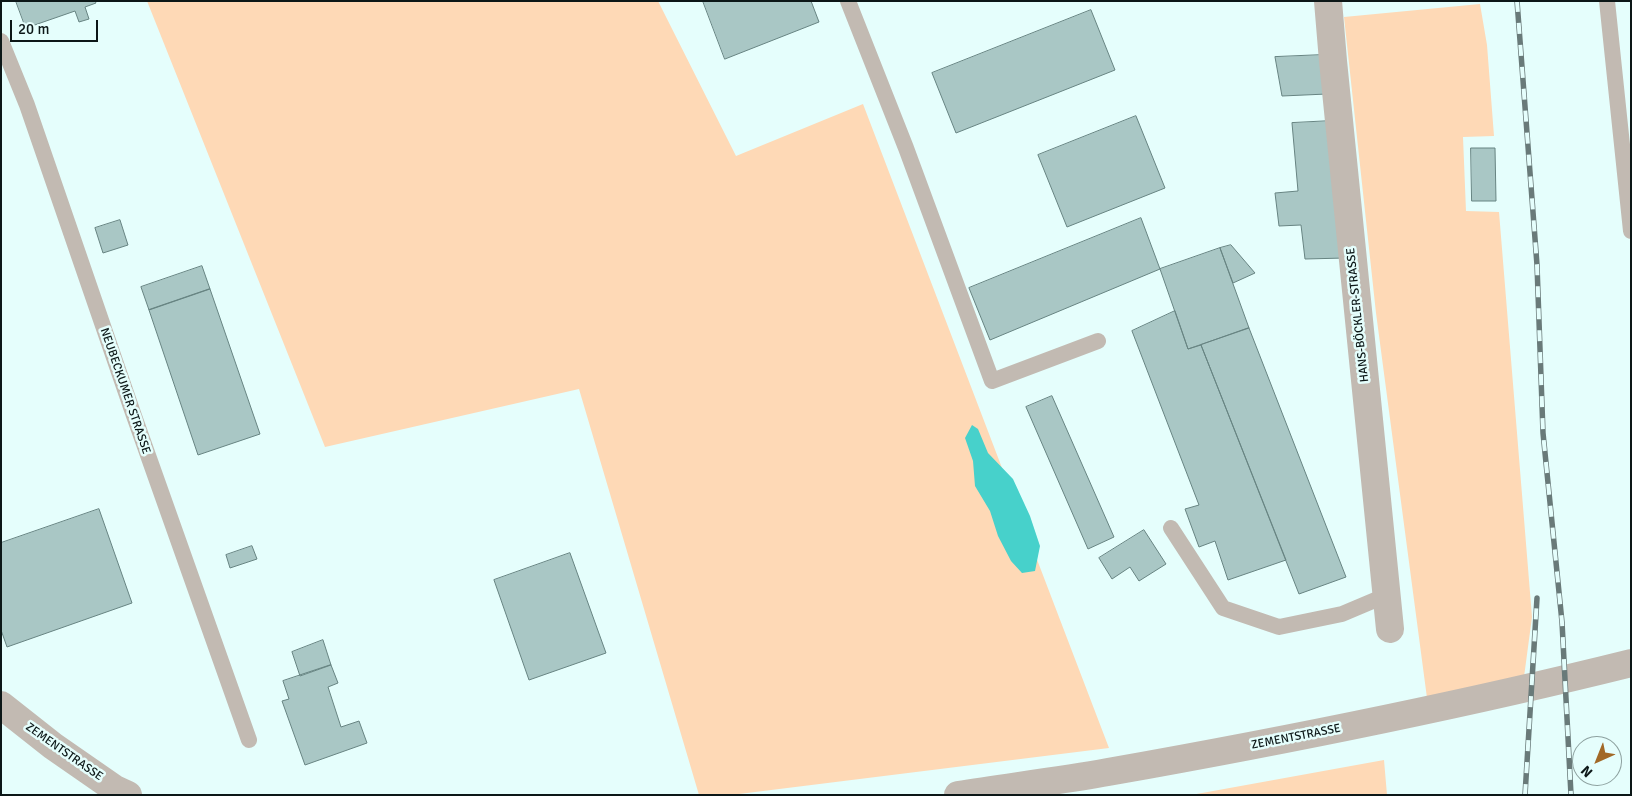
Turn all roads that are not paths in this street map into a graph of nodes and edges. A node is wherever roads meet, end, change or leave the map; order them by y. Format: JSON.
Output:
{"nodes":[{"id":1,"x":848,"y":1,"type":"edge"},
{"id":2,"x":1328,"y":1,"type":"edge"},
{"id":3,"x":1607,"y":1,"type":"edge"},
{"id":4,"x":1,"y":41,"type":"edge"},
{"id":5,"x":1631,"y":231,"type":"edge"},
{"id":6,"x":1098,"y":341,"type":"dead end"},
{"id":7,"x":1171,"y":528,"type":"dead end"},
{"id":8,"x":1387,"y":596,"type":"junction"},
{"id":9,"x":1390,"y":629,"type":"dead end"},
{"id":10,"x":1631,"y":663,"type":"edge"},
{"id":11,"x":1,"y":705,"type":"edge"},
{"id":12,"x":249,"y":740,"type":"dead end"},
{"id":13,"x":128,"y":795,"type":"edge"},
{"id":14,"x":958,"y":795,"type":"edge"}],
"edges":[{"from":1,"to":6,"type":"lane"},
{"from":2,"to":8,"type":"street","name":"HANS-BÖCKLER-STRASSE"},
{"from":3,"to":5,"type":"lane"},
{"from":4,"to":12,"type":"lane","name":"NEUBECKUMER STRASSE"},
{"from":7,"to":8,"type":"lane"},
{"from":8,"to":9,"type":"street","name":"HANS-BÖCKLER-STRASSE"},
{"from":10,"to":14,"type":"street","name":"ZEMENTSTRASSE"},
{"from":11,"to":13,"type":"street","name":"ZEMENTSTRASSE"}]}
